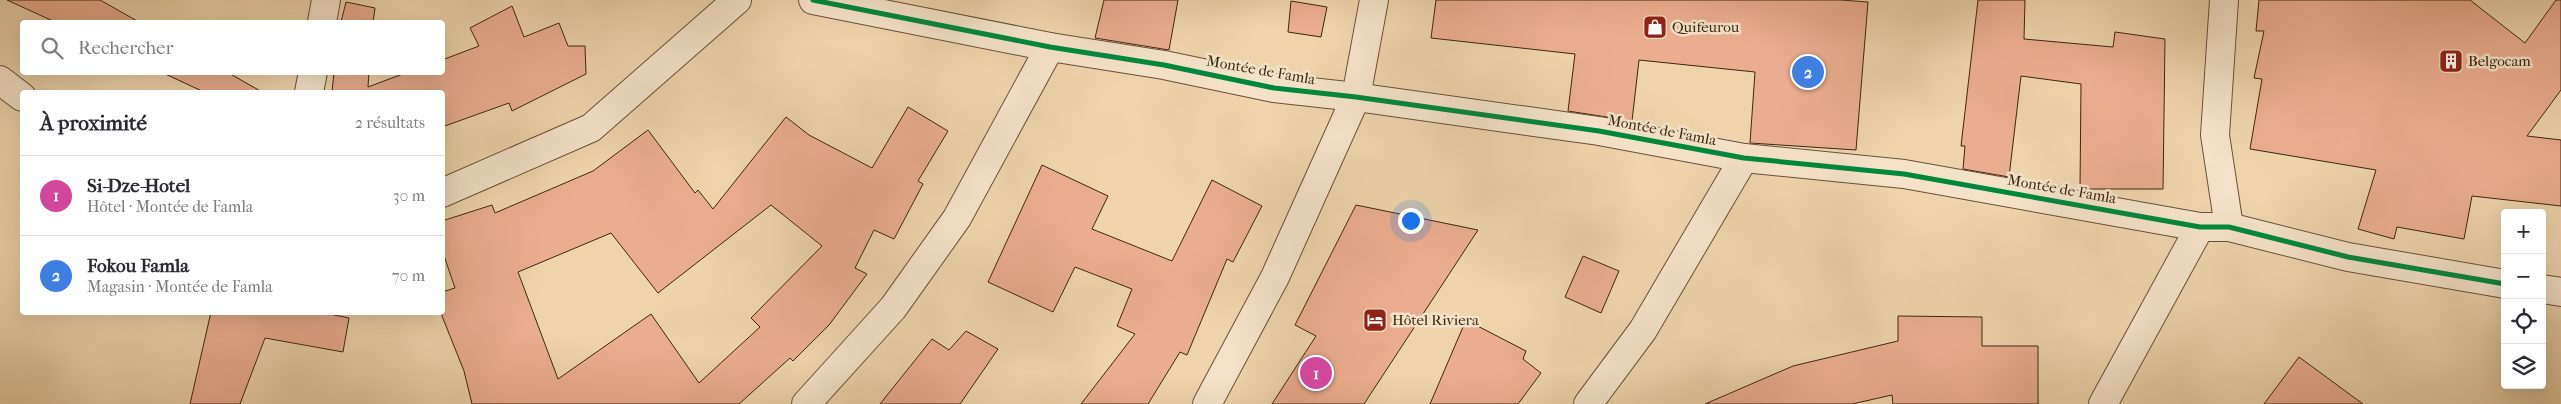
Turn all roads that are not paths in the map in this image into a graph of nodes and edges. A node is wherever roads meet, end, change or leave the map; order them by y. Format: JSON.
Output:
{"nodes":[{"id":1,"x":326,"y":0,"type":"edge"},
{"id":2,"x":737,"y":0,"type":"edge"},
{"id":3,"x":813,"y":0,"type":"edge"},
{"id":4,"x":1374,"y":0,"type":"edge"},
{"id":5,"x":2224,"y":0,"type":"edge"},
{"id":6,"x":322,"y":20,"type":"edge"},
{"id":7,"x":1050,"y":47,"type":"junction"},
{"id":8,"x":312,"y":75,"type":"edge"},
{"id":9,"x":0,"y":80,"type":"edge"},
{"id":10,"x":309,"y":90,"type":"edge"},
{"id":11,"x":20,"y":95,"type":"edge"},
{"id":12,"x":1356,"y":97,"type":"junction"},
{"id":13,"x":1744,"y":158,"type":"junction"},
{"id":14,"x":445,"y":192,"type":"edge"},
{"id":15,"x":2200,"y":227,"type":"junction"},
{"id":16,"x":2230,"y":227,"type":"junction"},
{"id":17,"x":2501,"y":283,"type":"edge"},
{"id":18,"x":2546,"y":290,"type":"edge"},
{"id":19,"x":2561,"y":292,"type":"edge"},
{"id":20,"x":806,"y":404,"type":"edge"},
{"id":21,"x":1207,"y":404,"type":"edge"},
{"id":22,"x":1588,"y":404,"type":"edge"},
{"id":23,"x":2103,"y":404,"type":"edge"}],
"edges":[{"from":1,"to":6,"type":"street"},
{"from":2,"to":14,"type":"street"},
{"from":3,"to":7,"type":"street","name":"Montée de Famla"},
{"from":4,"to":12,"type":"street"},
{"from":5,"to":16,"type":"street"},
{"from":7,"to":12,"type":"street","name":"Montée de Famla"},
{"from":7,"to":20,"type":"street"},
{"from":8,"to":10,"type":"street"},
{"from":9,"to":11,"type":"street"},
{"from":12,"to":13,"type":"street","name":"Montée de Famla"},
{"from":12,"to":21,"type":"street"},
{"from":13,"to":15,"type":"street","name":"Montée de Famla"},
{"from":13,"to":22,"type":"street"},
{"from":15,"to":16,"type":"street","name":"Montée de Famla"},
{"from":15,"to":23,"type":"street"},
{"from":16,"to":17,"type":"street","name":"Montée de Famla"},
{"from":18,"to":19,"type":"street"}]}
